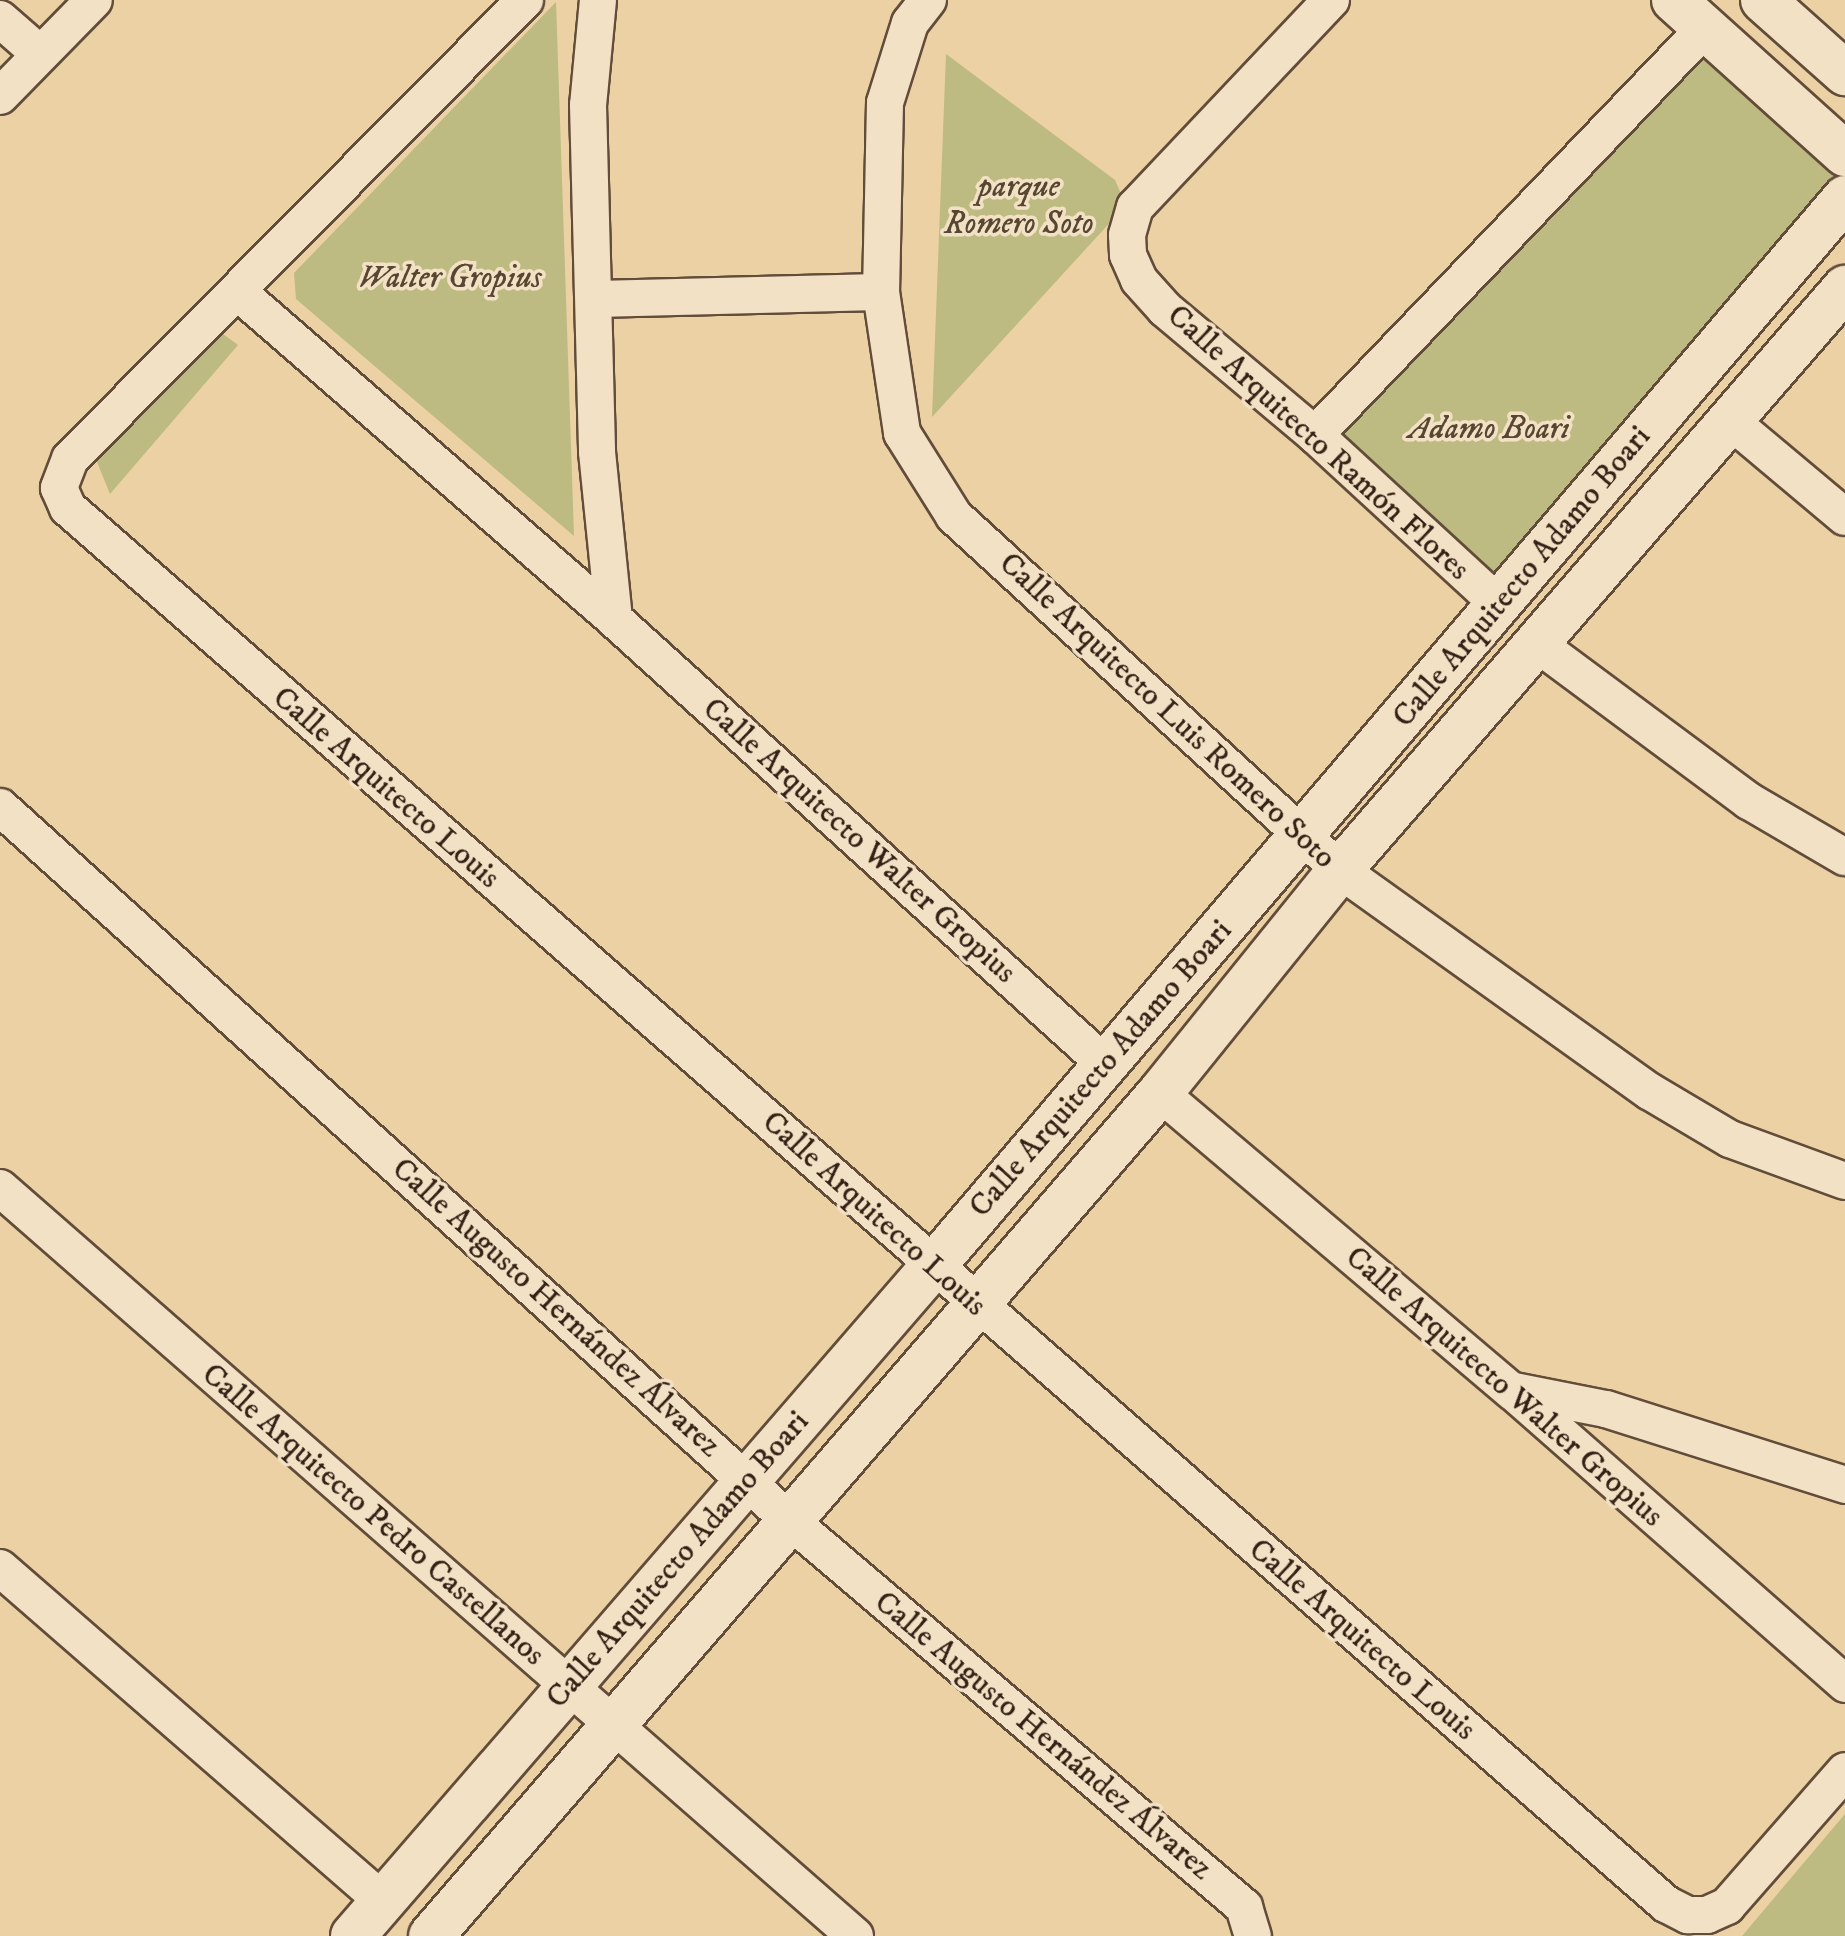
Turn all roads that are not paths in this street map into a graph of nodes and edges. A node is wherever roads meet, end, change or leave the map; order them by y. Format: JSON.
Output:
{"nodes":[{"id":1,"x":94,"y":0,"type":"edge"},
{"id":2,"x":525,"y":0,"type":"edge"},
{"id":3,"x":598,"y":0,"type":"edge"},
{"id":4,"x":928,"y":0,"type":"edge"},
{"id":5,"x":1331,"y":0,"type":"edge"},
{"id":6,"x":1763,"y":0,"type":"edge"},
{"id":7,"x":1690,"y":14,"type":"edge"},
{"id":8,"x":0,"y":19,"type":"edge"},
{"id":9,"x":40,"y":54,"type":"junction"},
{"id":10,"x":1845,"y":73,"type":"edge"},
{"id":11,"x":0,"y":96,"type":"edge"},
{"id":12,"x":1845,"y":154,"type":"edge"},
{"id":13,"x":1845,"y":198,"type":"edge"},
{"id":14,"x":1845,"y":288,"type":"edge"},
{"id":15,"x":238,"y":292,"type":"junction"},
{"id":16,"x":881,"y":292,"type":"junction"},
{"id":17,"x":594,"y":299,"type":"junction"},
{"id":18,"x":1733,"y":423,"type":"junction"},
{"id":19,"x":1315,"y":435,"type":"junction"},
{"id":20,"x":1845,"y":517,"type":"edge"},
{"id":21,"x":1499,"y":604,"type":"junction"},
{"id":22,"x":614,"y":619,"type":"junction"},
{"id":23,"x":1536,"y":643,"type":"junction"},
{"id":24,"x":0,"y":807,"type":"edge"},
{"id":25,"x":1301,"y":837,"type":"junction"},
{"id":26,"x":1845,"y":857,"type":"edge"},
{"id":27,"x":1340,"y":870,"type":"junction"},
{"id":28,"x":1104,"y":1063,"type":"junction"},
{"id":29,"x":1160,"y":1093,"type":"junction"},
{"id":30,"x":1845,"y":1181,"type":"edge"},
{"id":31,"x":0,"y":1188,"type":"edge"},
{"id":32,"x":935,"y":1264,"type":"junction"},
{"id":33,"x":976,"y":1304,"type":"junction"},
{"id":34,"x":1512,"y":1391,"type":"junction"},
{"id":35,"x":749,"y":1481,"type":"junction"},
{"id":36,"x":1845,"y":1485,"type":"edge"},
{"id":37,"x":788,"y":1519,"type":"junction"},
{"id":38,"x":0,"y":1568,"type":"edge"},
{"id":39,"x":1845,"y":1684,"type":"edge"},
{"id":40,"x":569,"y":1686,"type":"junction"},
{"id":41,"x":610,"y":1725,"type":"junction"},
{"id":42,"x":1845,"y":1771,"type":"edge"},
{"id":43,"x":383,"y":1901,"type":"junction"},
{"id":44,"x":1254,"y":1934,"type":"edge"},
{"id":45,"x":353,"y":1936,"type":"edge"},
{"id":46,"x":431,"y":1936,"type":"edge"},
{"id":47,"x":855,"y":1936,"type":"edge"}],
"edges":[{"from":1,"to":9,"type":"street"},
{"from":2,"to":15,"type":"street"},
{"from":3,"to":17,"type":"street"},
{"from":4,"to":16,"type":"street","name":"Calle Arquitecto Luis Romero Soto"},
{"from":5,"to":19,"type":"street","name":"Calle Arquitecto Ramón Flores"},
{"from":6,"to":10,"type":"street"},
{"from":7,"to":12,"type":"street"},
{"from":7,"to":19,"type":"street"},
{"from":8,"to":9,"type":"street"},
{"from":9,"to":11,"type":"street"},
{"from":13,"to":21,"type":"street","name":"Calle Arquitecto Adamo Boari"},
{"from":14,"to":18,"type":"street","name":"Calle Arquitecto Adamo Boari"},
{"from":15,"to":22,"type":"street","name":"Calle Arquitecto Walter Gropius"},
{"from":15,"to":32,"type":"street","name":"Calle Arquitecto Louis"},
{"from":16,"to":17,"type":"street"},
{"from":16,"to":25,"type":"street","name":"Calle Arquitecto Luis Romero Soto"},
{"from":17,"to":22,"type":"street"},
{"from":18,"to":20,"type":"street"},
{"from":18,"to":23,"type":"street","name":"Calle Arquitecto Adamo Boari"},
{"from":19,"to":21,"type":"street","name":"Calle Arquitecto Ramón Flores"},
{"from":21,"to":25,"type":"street","name":"Calle Arquitecto Adamo Boari"},
{"from":22,"to":28,"type":"street","name":"Calle Arquitecto Walter Gropius"},
{"from":23,"to":26,"type":"street"},
{"from":23,"to":27,"type":"street","name":"Calle Arquitecto Adamo Boari"},
{"from":24,"to":35,"type":"street","name":"Calle Augusto Hernández Álvarez"},
{"from":25,"to":27,"type":"street","name":"Calle Arquitecto Luis Romero Soto"},
{"from":25,"to":28,"type":"street","name":"Calle Arquitecto Adamo Boari"},
{"from":27,"to":29,"type":"street","name":"Calle Arquitecto Adamo Boari"},
{"from":27,"to":30,"type":"street","name":"Calle Arquitecto Luis Romero Soto"},
{"from":28,"to":32,"type":"street","name":"Calle Arquitecto Adamo Boari"},
{"from":29,"to":33,"type":"street","name":"Calle Arquitecto Adamo Boari"},
{"from":29,"to":34,"type":"street","name":"Calle Arquitecto Walter Gropius"},
{"from":31,"to":40,"type":"street","name":"Calle Arquitecto Pedro Castellanos"},
{"from":32,"to":33,"type":"street","name":"Calle Arquitecto Louis"},
{"from":32,"to":35,"type":"street","name":"Calle Arquitecto Adamo Boari"},
{"from":33,"to":37,"type":"street","name":"Calle Arquitecto Adamo Boari"},
{"from":33,"to":42,"type":"street","name":"Calle Arquitecto Louis"},
{"from":34,"to":36,"type":"street"},
{"from":34,"to":39,"type":"street","name":"Calle Arquitecto Walter Gropius"},
{"from":35,"to":37,"type":"street","name":"Calle Augusto Hernández Álvarez"},
{"from":35,"to":40,"type":"street","name":"Calle Arquitecto Adamo Boari"},
{"from":37,"to":41,"type":"street","name":"Calle Arquitecto Adamo Boari"},
{"from":37,"to":44,"type":"street","name":"Calle Augusto Hernández Álvarez"},
{"from":38,"to":43,"type":"street"},
{"from":40,"to":41,"type":"street","name":"Calle Arquitecto Pedro Castellanos"},
{"from":40,"to":43,"type":"street","name":"Calle Arquitecto Adamo Boari"},
{"from":41,"to":46,"type":"street","name":"Calle Arquitecto Adamo Boari"},
{"from":41,"to":47,"type":"street","name":"Calle Arquitecto Pedro Castellanos"},
{"from":43,"to":45,"type":"street","name":"Calle Arquitecto Adamo Boari"}]}
